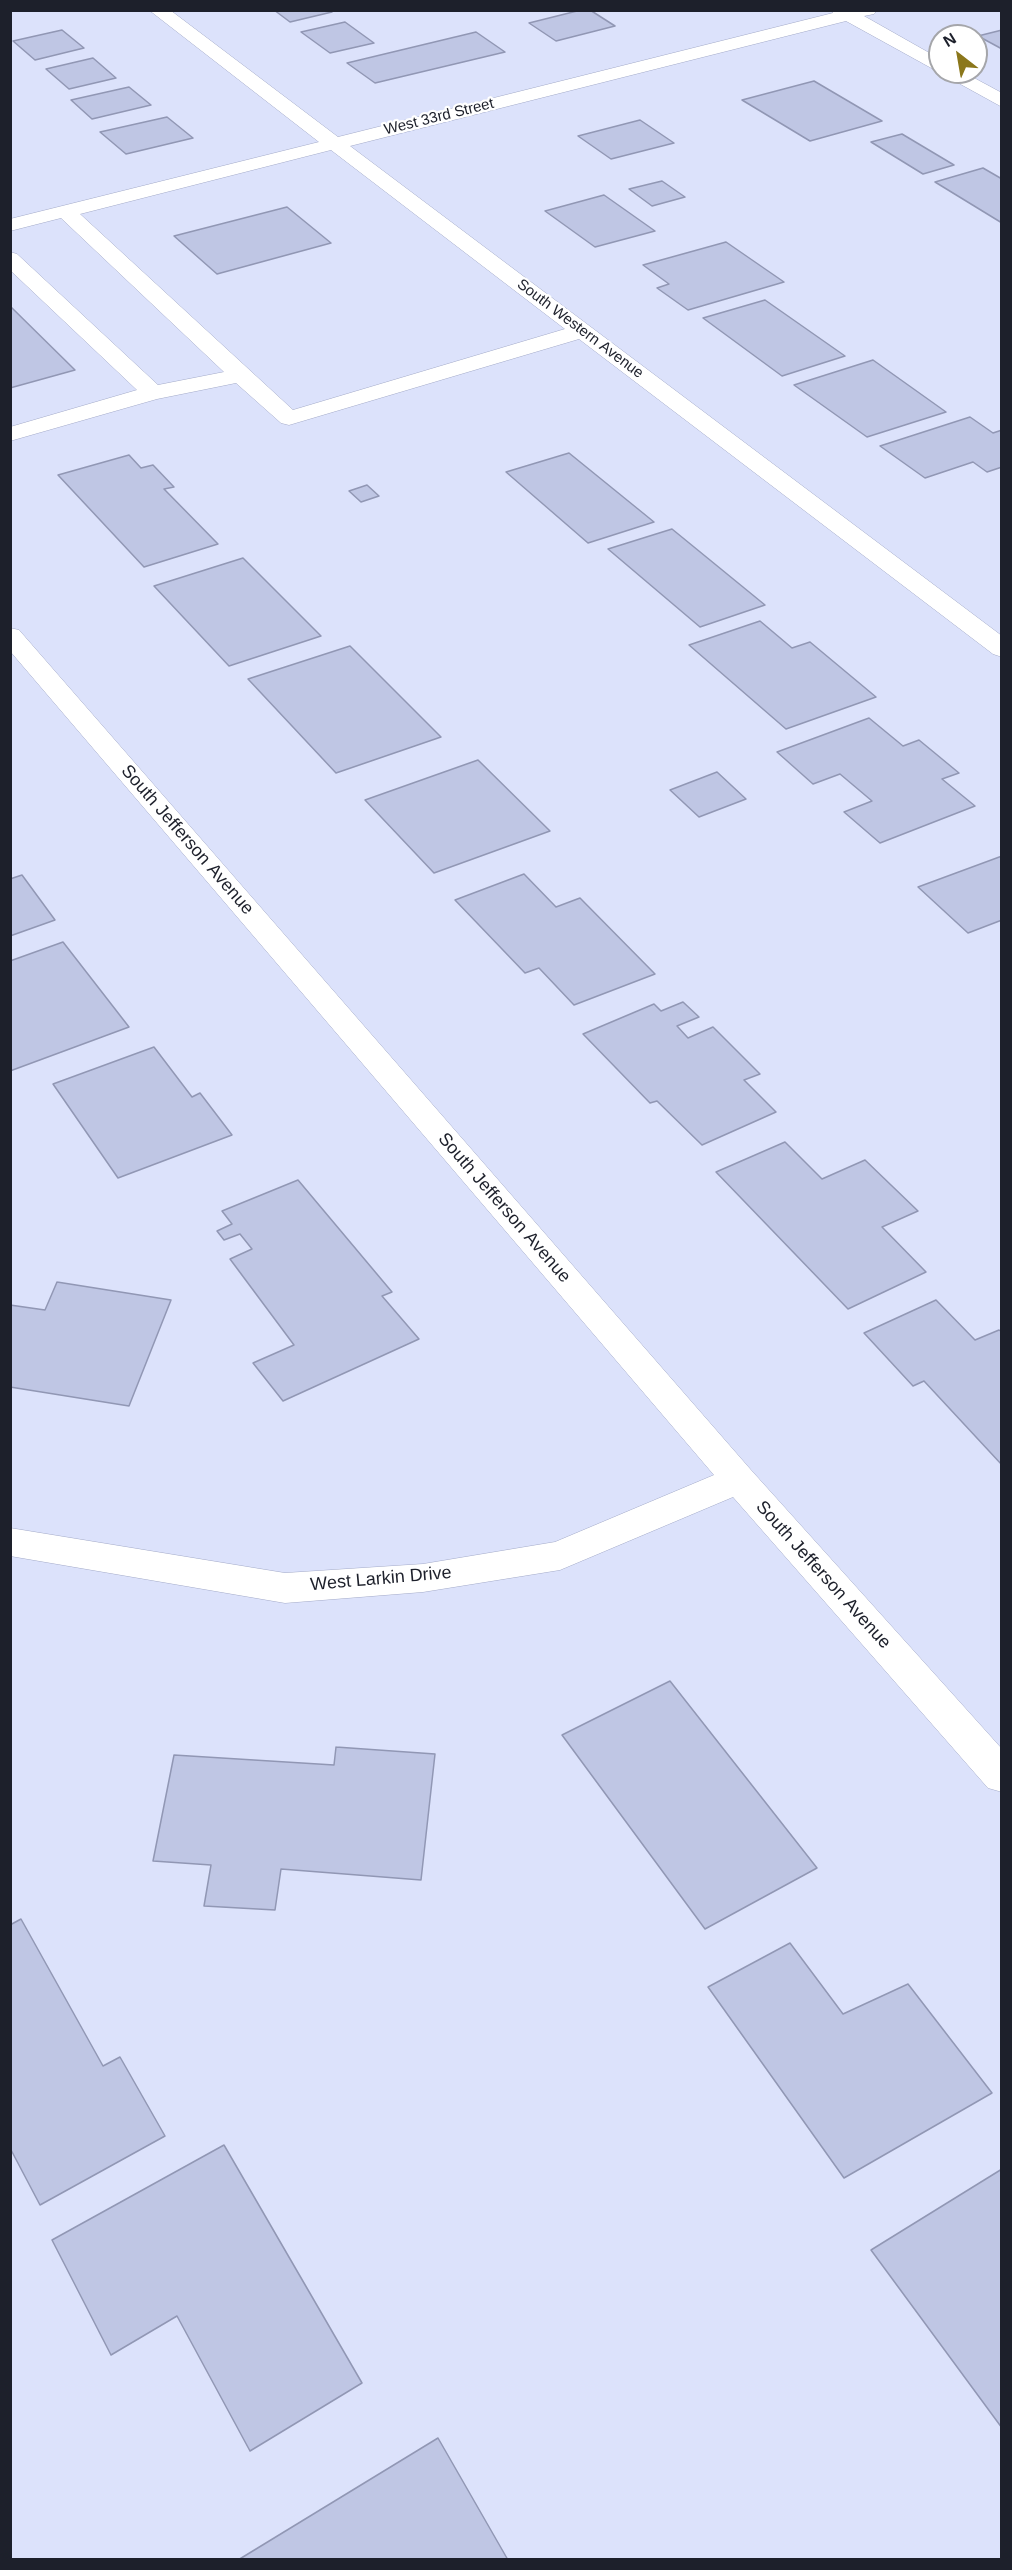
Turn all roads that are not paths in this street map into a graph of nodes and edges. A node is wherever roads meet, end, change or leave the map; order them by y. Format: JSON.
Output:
{"nodes":[{"id":1,"x":158,"y":10,"type":"edge"},
{"id":2,"x":868,"y":10,"type":"edge"},
{"id":3,"x":845,"y":13,"type":"edge"},
{"id":4,"x":928,"y":60,"type":"edge"},
{"id":5,"x":971,"y":84,"type":"edge"},
{"id":6,"x":1002,"y":101,"type":"edge"},
{"id":7,"x":335,"y":143,"type":"junction"},
{"id":8,"x":64,"y":211,"type":"junction"},
{"id":9,"x":10,"y":225,"type":"edge"},
{"id":10,"x":10,"y":258,"type":"edge"},
{"id":11,"x":582,"y":331,"type":"junction"},
{"id":12,"x":242,"y":375,"type":"junction"},
{"id":13,"x":153,"y":393,"type":"junction"},
{"id":14,"x":10,"y":434,"type":"edge"},
{"id":15,"x":10,"y":635,"type":"edge"},
{"id":16,"x":1002,"y":649,"type":"edge"},
{"id":17,"x":739,"y":1480,"type":"junction"},
{"id":18,"x":10,"y":1542,"type":"edge"},
{"id":19,"x":1002,"y":1776,"type":"edge"}],
"edges":[{"from":1,"to":7,"type":"street","name":"South Western Avenue"},
{"from":2,"to":3,"type":"street","name":"West 33rd Street"},
{"from":3,"to":4,"type":"street"},
{"from":3,"to":7,"type":"street","name":"West 33rd Street"},
{"from":5,"to":6,"type":"street"},
{"from":7,"to":8,"type":"street","name":"West 33rd Street"},
{"from":7,"to":11,"type":"street","name":"South Western Avenue"},
{"from":8,"to":9,"type":"street","name":"West 33rd Street"},
{"from":8,"to":12,"type":"street"},
{"from":10,"to":13,"type":"street"},
{"from":11,"to":12,"type":"street"},
{"from":11,"to":16,"type":"street","name":"South Western Avenue"},
{"from":12,"to":13,"type":"street"},
{"from":13,"to":14,"type":"street"},
{"from":15,"to":17,"type":"street","name":"South Jefferson Avenue"},
{"from":17,"to":18,"type":"street","name":"West Larkin Drive"},
{"from":17,"to":19,"type":"street","name":"South Jefferson Avenue"}]}
